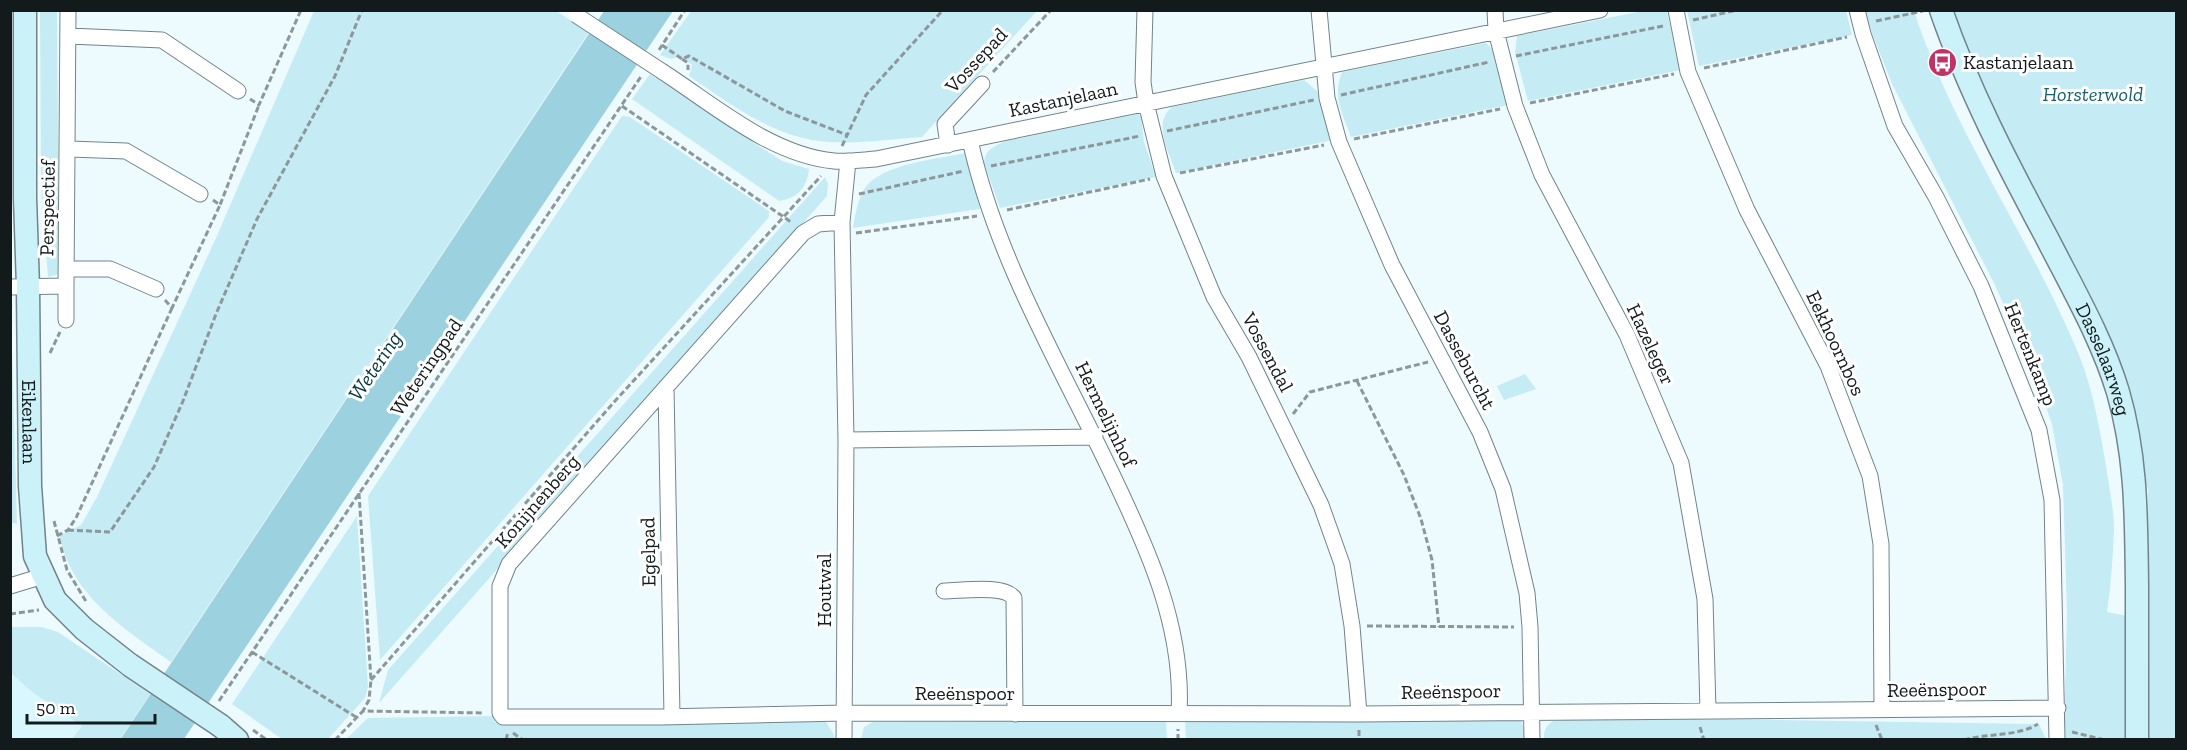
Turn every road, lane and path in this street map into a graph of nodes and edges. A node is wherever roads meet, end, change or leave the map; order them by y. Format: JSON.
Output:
{"nodes":[{"id":1,"x":25,"y":10,"type":"edge"},
{"id":2,"x":68,"y":10,"type":"edge"},
{"id":3,"x":301,"y":10,"type":"edge"},
{"id":4,"x":362,"y":10,"type":"edge"},
{"id":5,"x":685,"y":10,"type":"edge"},
{"id":6,"x":943,"y":10,"type":"edge"},
{"id":7,"x":1052,"y":10,"type":"edge"},
{"id":8,"x":1145,"y":10,"type":"edge"},
{"id":9,"x":1319,"y":10,"type":"edge"},
{"id":10,"x":1495,"y":10,"type":"edge"},
{"id":11,"x":1600,"y":10,"type":"edge"},
{"id":12,"x":1737,"y":10,"type":"edge"},
{"id":13,"x":1857,"y":10,"type":"edge"},
{"id":14,"x":1927,"y":10,"type":"edge"},
{"id":15,"x":1941,"y":10,"type":"edge"},
{"id":16,"x":573,"y":13,"type":"edge"},
{"id":17,"x":1677,"y":17,"type":"edge"},
{"id":18,"x":1496,"y":31,"type":"junction"},
{"id":19,"x":1863,"y":34,"type":"junction"},
{"id":20,"x":69,"y":36,"type":"junction"},
{"id":21,"x":662,"y":45,"type":"junction"},
{"id":22,"x":656,"y":54,"type":"dead end"},
{"id":23,"x":682,"y":59,"type":"junction"},
{"id":24,"x":1503,"y":59,"type":"junction"},
{"id":25,"x":1323,"y":67,"type":"junction"},
{"id":26,"x":645,"y":71,"type":"dead end"},
{"id":27,"x":1688,"y":72,"type":"junction"},
{"id":28,"x":687,"y":75,"type":"dead end"},
{"id":29,"x":982,"y":84,"type":"joint"},
{"id":30,"x":238,"y":91,"type":"joint"},
{"id":31,"x":1327,"y":98,"type":"junction"},
{"id":32,"x":1146,"y":103,"type":"junction"},
{"id":33,"x":259,"y":105,"type":"junction"},
{"id":34,"x":622,"y":106,"type":"junction"},
{"id":35,"x":1515,"y":106,"type":"junction"},
{"id":36,"x":1153,"y":134,"type":"junction"},
{"id":37,"x":847,"y":135,"type":"junction"},
{"id":38,"x":970,"y":140,"type":"junction"},
{"id":39,"x":1339,"y":142,"type":"junction"},
{"id":40,"x":948,"y":145,"type":"junction"},
{"id":41,"x":69,"y":149,"type":"junction"},
{"id":42,"x":841,"y":161,"type":"junction"},
{"id":43,"x":976,"y":169,"type":"junction"},
{"id":44,"x":1164,"y":176,"type":"junction"},
{"id":45,"x":845,"y":193,"type":"junction"},
{"id":46,"x":200,"y":194,"type":"joint"},
{"id":47,"x":220,"y":205,"type":"junction"},
{"id":48,"x":990,"y":214,"type":"junction"},
{"id":49,"x":785,"y":216,"type":"junction"},
{"id":50,"x":842,"y":229,"type":"junction"},
{"id":51,"x":803,"y":233,"type":"junction"},
{"id":52,"x":67,"y":269,"type":"junction"},
{"id":53,"x":66,"y":286,"type":"junction"},
{"id":54,"x":19,"y":287,"type":"edge"},
{"id":55,"x":156,"y":289,"type":"joint"},
{"id":56,"x":172,"y":308,"type":"junction"},
{"id":57,"x":66,"y":320,"type":"joint"},
{"id":58,"x":1441,"y":358,"type":"junction"},
{"id":59,"x":49,"y":362,"type":"dead end"},
{"id":60,"x":1357,"y":381,"type":"junction"},
{"id":61,"x":666,"y":387,"type":"junction"},
{"id":62,"x":1283,"y":426,"type":"junction"},
{"id":63,"x":1095,"y":437,"type":"junction"},
{"id":64,"x":846,"y":440,"type":"junction"},
{"id":65,"x":359,"y":492,"type":"junction"},
{"id":66,"x":52,"y":513,"type":"dead end"},
{"id":67,"x":68,"y":530,"type":"junction"},
{"id":68,"x":57,"y":536,"type":"junction"},
{"id":69,"x":43,"y":576,"type":"junction"},
{"id":70,"x":10,"y":586,"type":"edge"},
{"id":71,"x":944,"y":591,"type":"dead end"},
{"id":72,"x":88,"y":604,"type":"dead end"},
{"id":73,"x":1352,"y":626,"type":"junction"},
{"id":74,"x":1439,"y":627,"type":"junction"},
{"id":75,"x":1530,"y":627,"type":"junction"},
{"id":76,"x":252,"y":652,"type":"junction"},
{"id":77,"x":370,"y":680,"type":"junction"},
{"id":78,"x":219,"y":701,"type":"dead end"},
{"id":79,"x":1882,"y":710,"type":"junction"},
{"id":80,"x":363,"y":711,"type":"junction"},
{"id":81,"x":1532,"y":711,"type":"junction"},
{"id":82,"x":1708,"y":711,"type":"junction"},
{"id":83,"x":500,"y":712,"type":"junction"},
{"id":84,"x":844,"y":713,"type":"junction"},
{"id":85,"x":1179,"y":713,"type":"junction"},
{"id":86,"x":1015,"y":714,"type":"junction"},
{"id":87,"x":1359,"y":714,"type":"junction"},
{"id":88,"x":2057,"y":715,"type":"junction"},
{"id":89,"x":672,"y":716,"type":"junction"},
{"id":90,"x":356,"y":717,"type":"junction"},
{"id":91,"x":509,"y":730,"type":"dead end"},
{"id":92,"x":229,"y":733,"type":"edge"},
{"id":93,"x":334,"y":740,"type":"edge"},
{"id":94,"x":523,"y":740,"type":"edge"},
{"id":95,"x":844,"y":740,"type":"edge"},
{"id":96,"x":1532,"y":740,"type":"edge"},
{"id":97,"x":1964,"y":740,"type":"edge"},
{"id":98,"x":2057,"y":740,"type":"edge"},
{"id":99,"x":2104,"y":740,"type":"edge"},
{"id":100,"x":2137,"y":740,"type":"edge"}],
"edges":[{"from":1,"to":54,"type":"street","name":"Eikenlaan"},
{"from":2,"to":20,"type":"street","name":"Perspectief"},
{"from":3,"to":33,"type":"path"},
{"from":4,"to":67,"type":"path"},
{"from":5,"to":21,"type":"path"},
{"from":6,"to":37,"type":"path"},
{"from":7,"to":29,"type":"path","name":"Vossepad"},
{"from":8,"to":32,"type":"street","name":"Vossendal"},
{"from":9,"to":25,"type":"street","name":"Dasseburcht"},
{"from":10,"to":18,"type":"street","name":"Hazeleger"},
{"from":11,"to":18,"type":"street","name":"Kastanjelaan"},
{"from":12,"to":17,"type":"path"},
{"from":13,"to":19,"type":"street","name":"Hertenkamp"},
{"from":14,"to":19,"type":"path"},
{"from":15,"to":100,"type":"street","name":"Dasselaarweg"},
{"from":16,"to":42,"type":"street","name":"Kastanjelaan","bridge":true},
{"from":17,"to":24,"type":"path"},
{"from":17,"to":27,"type":"street","name":"Eekhoornbos"},
{"from":18,"to":24,"type":"street","name":"Hazeleger"},
{"from":18,"to":25,"type":"street","name":"Kastanjelaan"},
{"from":19,"to":27,"type":"path"},
{"from":19,"to":88,"type":"street","name":"Hertenkamp"},
{"from":20,"to":30,"type":"street"},
{"from":20,"to":41,"type":"street","name":"Perspectief"},
{"from":21,"to":22,"type":"path"},
{"from":21,"to":23,"type":"path"},
{"from":23,"to":28,"type":"path"},
{"from":23,"to":37,"type":"path"},
{"from":24,"to":31,"type":"path"},
{"from":24,"to":35,"type":"street","name":"Hazeleger"},
{"from":25,"to":31,"type":"street","name":"Dasseburcht"},
{"from":25,"to":32,"type":"street","name":"Kastanjelaan"},
{"from":26,"to":34,"type":"path","name":"Weteringpad"},
{"from":27,"to":35,"type":"path"},
{"from":27,"to":79,"type":"street","name":"Eekhoornbos"},
{"from":29,"to":40,"type":"street","name":"Vossepad"},
{"from":30,"to":33,"type":"path"},
{"from":31,"to":36,"type":"path"},
{"from":31,"to":39,"type":"street","name":"Dasseburcht"},
{"from":32,"to":36,"type":"street","name":"Vossendal"},
{"from":32,"to":38,"type":"street","name":"Kastanjelaan"},
{"from":33,"to":47,"type":"path"},
{"from":34,"to":49,"type":"path"},
{"from":34,"to":65,"type":"path","name":"Weteringpad"},
{"from":35,"to":39,"type":"path"},
{"from":35,"to":82,"type":"street","name":"Hazeleger"},
{"from":36,"to":43,"type":"path"},
{"from":36,"to":44,"type":"street","name":"Vossendal"},
{"from":37,"to":42,"type":"path"},
{"from":38,"to":40,"type":"street","name":"Kastanjelaan"},
{"from":38,"to":43,"type":"street","name":"Hermelijnhof"},
{"from":39,"to":44,"type":"path"},
{"from":39,"to":58,"type":"street","name":"Dasseburcht"},
{"from":40,"to":42,"type":"street","name":"Kastanjelaan"},
{"from":41,"to":46,"type":"street","name":"Perspectief"},
{"from":41,"to":52,"type":"street","name":"Perspectief"},
{"from":42,"to":45,"type":"street","name":"Houtwal"},
{"from":42,"to":49,"type":"path"},
{"from":43,"to":45,"type":"path"},
{"from":43,"to":48,"type":"street","name":"Hermelijnhof"},
{"from":44,"to":48,"type":"path"},
{"from":44,"to":62,"type":"street","name":"Vossendal"},
{"from":45,"to":50,"type":"street","name":"Houtwal"},
{"from":46,"to":47,"type":"path"},
{"from":47,"to":56,"type":"path"},
{"from":48,"to":50,"type":"path"},
{"from":48,"to":63,"type":"street","name":"Hermelijnhof"},
{"from":49,"to":51,"type":"path"},
{"from":49,"to":77,"type":"path"},
{"from":50,"to":51,"type":"street","name":"Konijnenberg"},
{"from":50,"to":64,"type":"street","name":"Houtwal"},
{"from":51,"to":61,"type":"street","name":"Konijnenberg"},
{"from":52,"to":53,"type":"street","name":"Perspectief"},
{"from":52,"to":55,"type":"street","name":"Perspectief"},
{"from":53,"to":54,"type":"street"},
{"from":53,"to":57,"type":"street","name":"Perspectief"},
{"from":54,"to":69,"type":"street","name":"Eikenlaan"},
{"from":55,"to":56,"type":"path"},
{"from":56,"to":67,"type":"path"},
{"from":57,"to":59,"type":"path","name":"Eikenlaan"},
{"from":58,"to":60,"type":"path"},
{"from":58,"to":75,"type":"street","name":"Dasseburcht"},
{"from":60,"to":62,"type":"path"},
{"from":60,"to":74,"type":"path"},
{"from":61,"to":83,"type":"street","name":"Konijnenberg"},
{"from":61,"to":89,"type":"street","name":"Egelpad"},
{"from":62,"to":73,"type":"street","name":"Vossendal"},
{"from":63,"to":64,"type":"street"},
{"from":63,"to":85,"type":"street","name":"Hermelijnhof"},
{"from":64,"to":84,"type":"street","name":"Houtwal"},
{"from":65,"to":76,"type":"path","name":"Weteringpad"},
{"from":65,"to":77,"type":"path"},
{"from":66,"to":68,"type":"path"},
{"from":67,"to":68,"type":"path"},
{"from":68,"to":72,"type":"path"},
{"from":69,"to":70,"type":"street"},
{"from":69,"to":92,"type":"street","name":"Eikenlaan","bridge":true},
{"from":71,"to":86,"type":"street"},
{"from":73,"to":74,"type":"path"},
{"from":73,"to":87,"type":"street","name":"Vossendal"},
{"from":74,"to":75,"type":"path"},
{"from":75,"to":81,"type":"street","name":"Dasseburcht"},
{"from":76,"to":78,"type":"path","name":"Weteringpad"},
{"from":76,"to":90,"type":"path"},
{"from":77,"to":80,"type":"path"},
{"from":79,"to":82,"type":"street","name":"Reeënspoor"},
{"from":79,"to":88,"type":"street","name":"Reeënspoor"},
{"from":80,"to":83,"type":"path"},
{"from":80,"to":90,"type":"path"},
{"from":81,"to":82,"type":"street","name":"Reeënspoor"},
{"from":81,"to":87,"type":"street","name":"Reeënspoor"},
{"from":81,"to":96,"type":"street","name":"Dasseburcht"},
{"from":83,"to":89,"type":"street"},
{"from":84,"to":86,"type":"street","name":"Reeënspoor"},
{"from":84,"to":89,"type":"street"},
{"from":84,"to":95,"type":"street","name":"Houtwal"},
{"from":85,"to":86,"type":"street","name":"Reeënspoor"},
{"from":85,"to":87,"type":"street","name":"Reeënspoor"},
{"from":88,"to":97,"type":"path"},
{"from":88,"to":98,"type":"street","name":"Hertenkamp"},
{"from":88,"to":99,"type":"path"},
{"from":90,"to":93,"type":"path"},
{"from":91,"to":94,"type":"path"}]}
